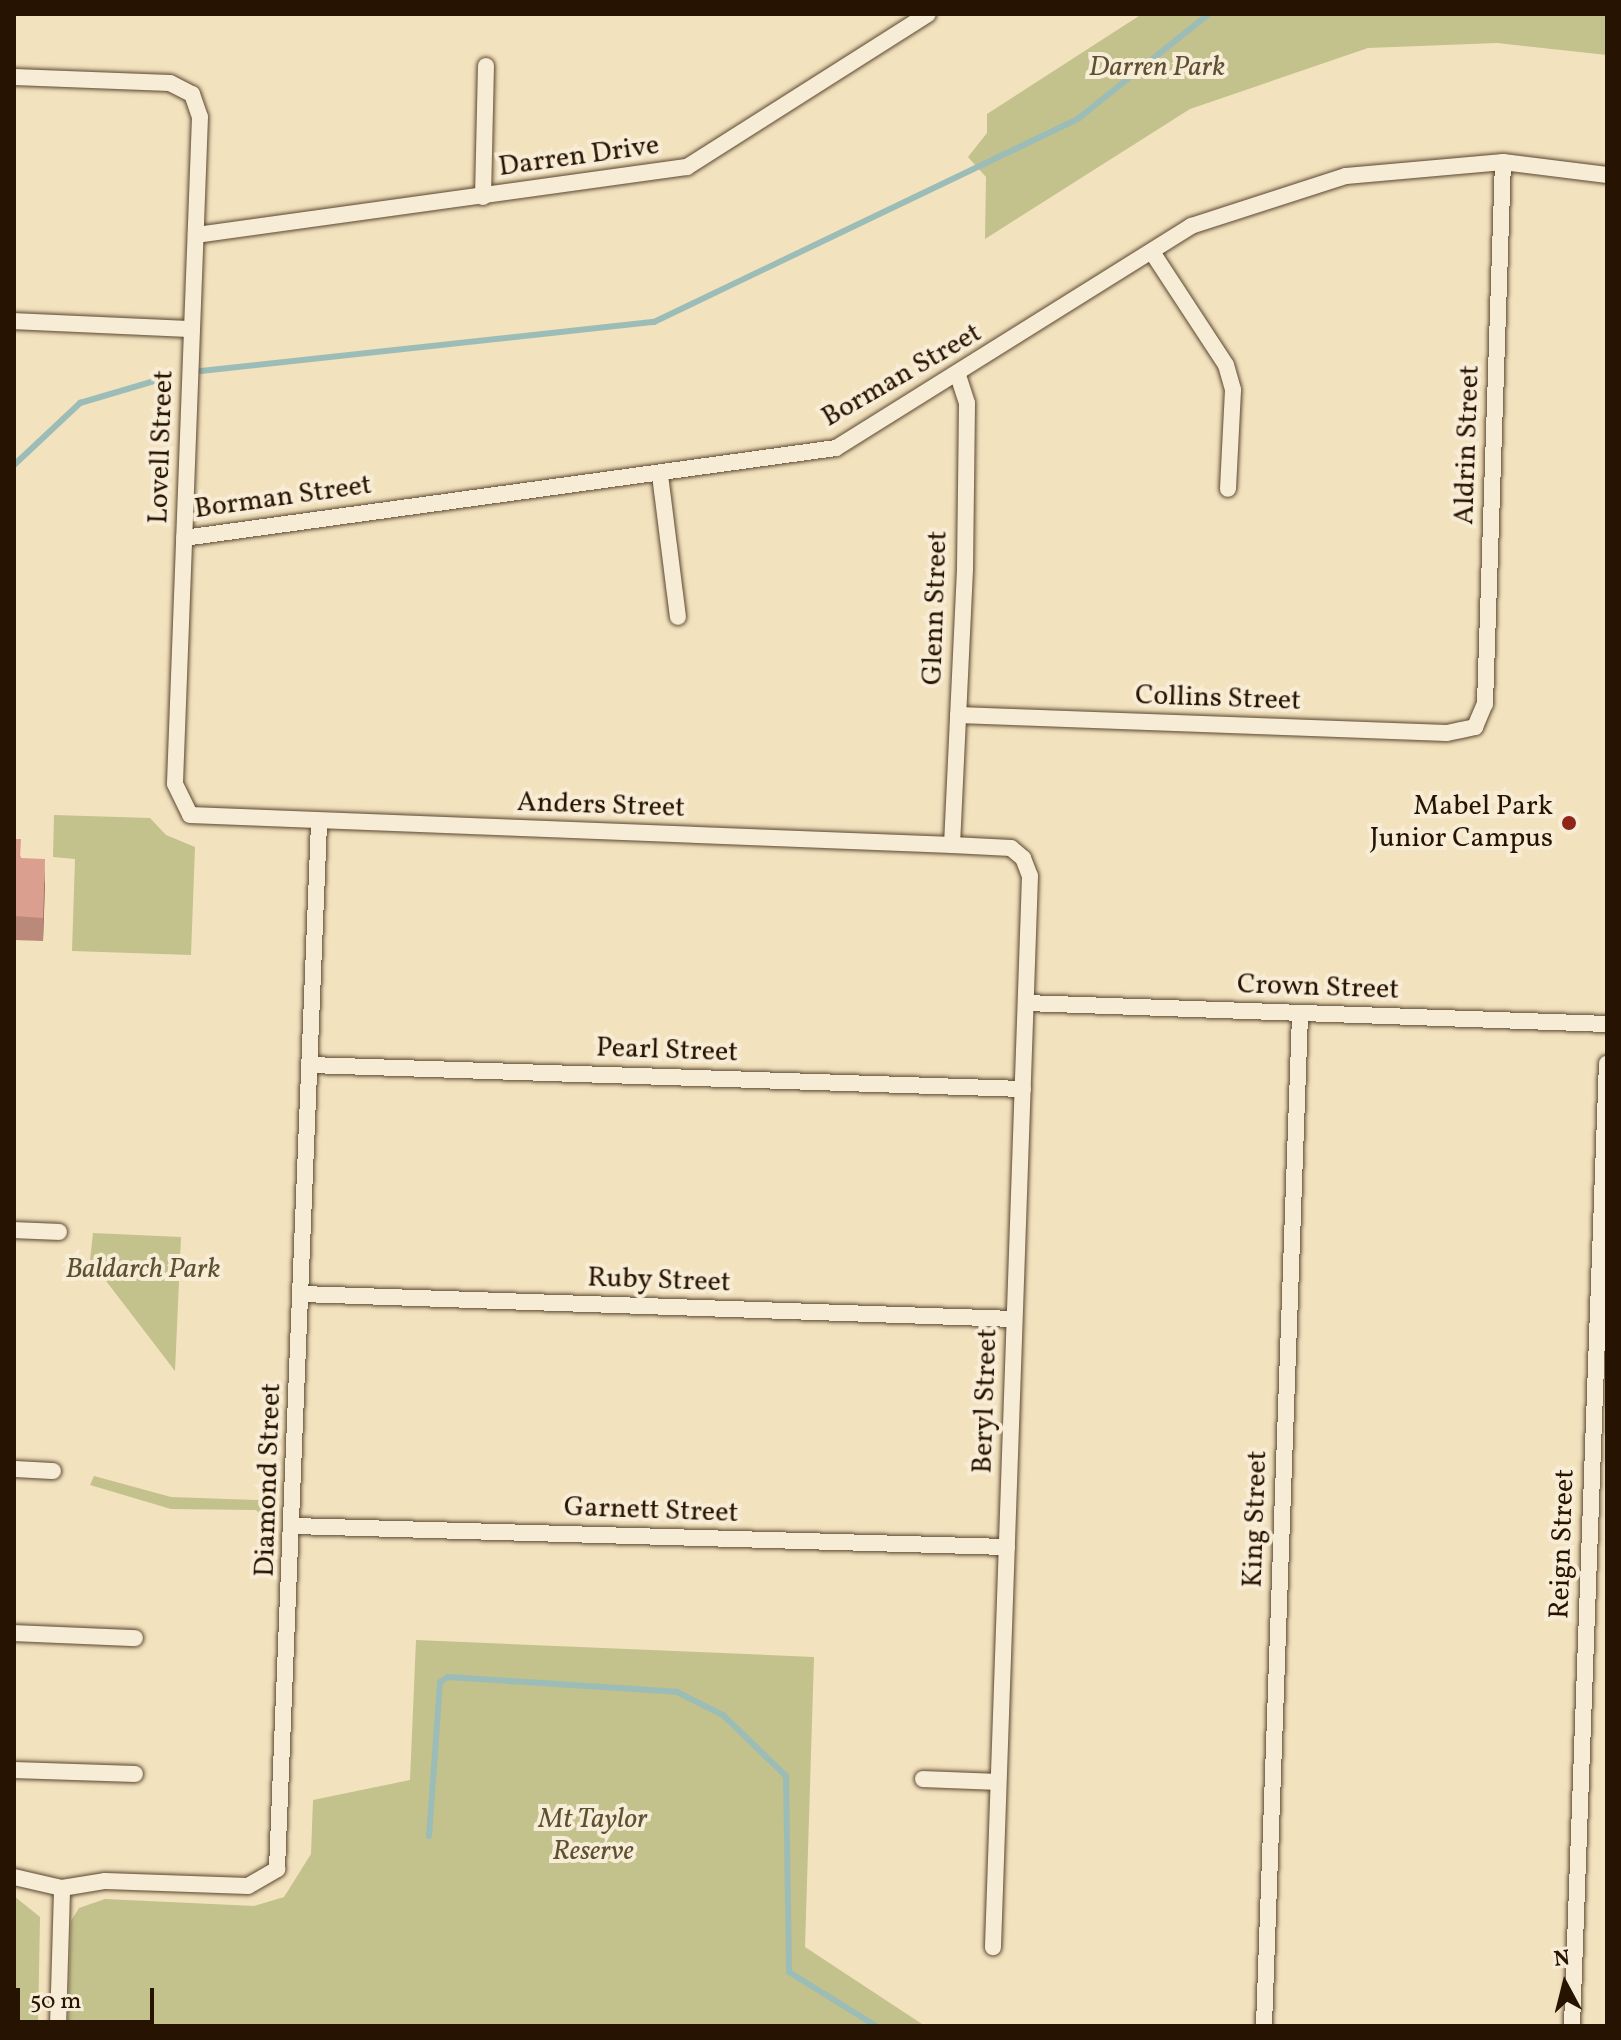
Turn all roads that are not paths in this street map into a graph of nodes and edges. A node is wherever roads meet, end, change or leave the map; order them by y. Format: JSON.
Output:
{"nodes":[{"id":1,"x":928,"y":14,"type":"edge"},
{"id":2,"x":486,"y":66,"type":"dead end"},
{"id":3,"x":14,"y":77,"type":"edge"},
{"id":4,"x":1503,"y":162,"type":"junction"},
{"id":5,"x":1607,"y":175,"type":"edge"},
{"id":6,"x":483,"y":197,"type":"junction"},
{"id":7,"x":196,"y":235,"type":"junction"},
{"id":8,"x":1152,"y":252,"type":"junction"},
{"id":9,"x":14,"y":321,"type":"edge"},
{"id":10,"x":192,"y":329,"type":"junction"},
{"id":11,"x":958,"y":375,"type":"junction"},
{"id":12,"x":660,"y":475,"type":"junction"},
{"id":13,"x":1228,"y":489,"type":"dead end"},
{"id":14,"x":184,"y":538,"type":"junction"},
{"id":15,"x":678,"y":617,"type":"dead end"},
{"id":16,"x":958,"y":715,"type":"junction"},
{"id":17,"x":1475,"y":727,"type":"joint"},
{"id":18,"x":180,"y":803,"type":"joint"},
{"id":19,"x":319,"y":822,"type":"junction"},
{"id":20,"x":952,"y":845,"type":"junction"},
{"id":21,"x":1023,"y":858,"type":"joint"},
{"id":22,"x":1026,"y":1003,"type":"junction"},
{"id":23,"x":1300,"y":1013,"type":"junction"},
{"id":24,"x":1607,"y":1024,"type":"edge"},
{"id":25,"x":1607,"y":1064,"type":"edge"},
{"id":26,"x":310,"y":1065,"type":"junction"},
{"id":27,"x":1023,"y":1089,"type":"junction"},
{"id":28,"x":14,"y":1230,"type":"edge"},
{"id":29,"x":59,"y":1232,"type":"dead end"},
{"id":30,"x":302,"y":1294,"type":"junction"},
{"id":31,"x":1014,"y":1319,"type":"junction"},
{"id":32,"x":14,"y":1469,"type":"edge"},
{"id":33,"x":53,"y":1471,"type":"dead end"},
{"id":34,"x":294,"y":1526,"type":"junction"},
{"id":35,"x":1007,"y":1547,"type":"junction"},
{"id":36,"x":14,"y":1633,"type":"edge"},
{"id":37,"x":135,"y":1638,"type":"dead end"},
{"id":38,"x":14,"y":1770,"type":"edge"},
{"id":39,"x":135,"y":1774,"type":"dead end"},
{"id":40,"x":923,"y":1779,"type":"dead end"},
{"id":41,"x":998,"y":1782,"type":"junction"},
{"id":42,"x":14,"y":1877,"type":"edge"},
{"id":43,"x":62,"y":1888,"type":"junction"},
{"id":44,"x":993,"y":1947,"type":"dead end"},
{"id":45,"x":58,"y":2026,"type":"edge"},
{"id":46,"x":1264,"y":2026,"type":"edge"},
{"id":47,"x":1572,"y":2026,"type":"edge"}],
"edges":[{"from":1,"to":6,"type":"street","name":"Darren Drive"},
{"from":2,"to":6,"type":"street"},
{"from":3,"to":7,"type":"street","name":"Lovell Street"},
{"from":4,"to":5,"type":"street","name":"Borman Street"},
{"from":4,"to":8,"type":"street","name":"Borman Street"},
{"from":4,"to":17,"type":"street","name":"Aldrin Street"},
{"from":6,"to":7,"type":"street","name":"Darren Drive"},
{"from":7,"to":10,"type":"street","name":"Lovell Street"},
{"from":8,"to":11,"type":"street","name":"Borman Street"},
{"from":8,"to":13,"type":"street"},
{"from":9,"to":10,"type":"street"},
{"from":10,"to":14,"type":"street","name":"Lovell Street"},
{"from":11,"to":12,"type":"street","name":"Borman Street"},
{"from":11,"to":16,"type":"street","name":"Glenn Street"},
{"from":12,"to":14,"type":"street","name":"Borman Street"},
{"from":12,"to":15,"type":"street"},
{"from":14,"to":18,"type":"street","name":"Lovell Street"},
{"from":16,"to":17,"type":"street","name":"Collins Street"},
{"from":16,"to":20,"type":"street","name":"Glenn Street"},
{"from":18,"to":19,"type":"street","name":"Anders Street"},
{"from":19,"to":20,"type":"street","name":"Anders Street"},
{"from":19,"to":26,"type":"street","name":"Diamond Street"},
{"from":20,"to":21,"type":"street","name":"Anders Street"},
{"from":21,"to":22,"type":"street","name":"Beryl Street"},
{"from":22,"to":23,"type":"street","name":"Crown Street"},
{"from":22,"to":27,"type":"street","name":"Beryl Street"},
{"from":23,"to":24,"type":"street","name":"Crown Street"},
{"from":23,"to":46,"type":"street","name":"King Street"},
{"from":25,"to":47,"type":"street","name":"Reign Street"},
{"from":26,"to":27,"type":"street","name":"Pearl Street"},
{"from":26,"to":30,"type":"street","name":"Diamond Street"},
{"from":27,"to":31,"type":"street","name":"Beryl Street"},
{"from":28,"to":29,"type":"street"},
{"from":30,"to":31,"type":"street","name":"Ruby Street"},
{"from":30,"to":34,"type":"street","name":"Diamond Street"},
{"from":31,"to":35,"type":"street","name":"Beryl Street"},
{"from":32,"to":33,"type":"street"},
{"from":34,"to":35,"type":"street","name":"Garnett Street"},
{"from":34,"to":43,"type":"street","name":"Diamond Street"},
{"from":35,"to":41,"type":"street","name":"Beryl Street"},
{"from":36,"to":37,"type":"street"},
{"from":38,"to":39,"type":"street"},
{"from":40,"to":41,"type":"street"},
{"from":41,"to":44,"type":"street","name":"Beryl Street"},
{"from":42,"to":43,"type":"street","name":"Diamond Street"},
{"from":43,"to":45,"type":"street"}]}
